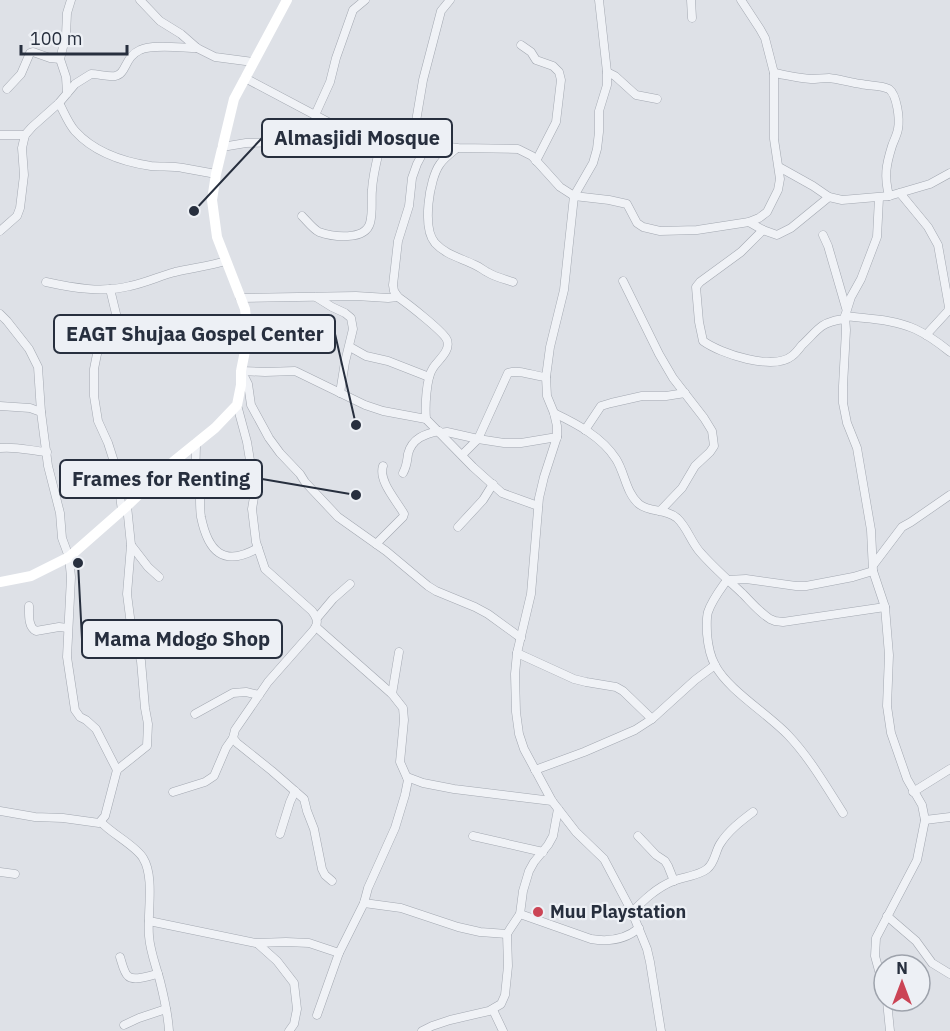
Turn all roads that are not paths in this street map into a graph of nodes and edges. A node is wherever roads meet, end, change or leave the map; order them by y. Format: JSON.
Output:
{"nodes":[{"id":1,"x":71,"y":0,"type":"edge"},
{"id":2,"x":140,"y":0,"type":"edge"},
{"id":3,"x":287,"y":0,"type":"edge"},
{"id":4,"x":365,"y":0,"type":"edge"},
{"id":5,"x":450,"y":0,"type":"edge"},
{"id":6,"x":598,"y":0,"type":"edge"},
{"id":7,"x":691,"y":0,"type":"edge"},
{"id":8,"x":741,"y":0,"type":"edge"},
{"id":9,"x":692,"y":18,"type":"dead end"},
{"id":10,"x":521,"y":45,"type":"dead end"},
{"id":11,"x":198,"y":48,"type":"junction"},
{"id":12,"x":60,"y":59,"type":"junction"},
{"id":13,"x":253,"y":62,"type":"junction"},
{"id":14,"x":607,"y":72,"type":"junction"},
{"id":15,"x":774,"y":73,"type":"junction"},
{"id":16,"x":245,"y":78,"type":"junction"},
{"id":17,"x":7,"y":89,"type":"dead end"},
{"id":18,"x":67,"y":93,"type":"junction"},
{"id":19,"x":657,"y":99,"type":"dead end"},
{"id":20,"x":59,"y":103,"type":"junction"},
{"id":21,"x":315,"y":115,"type":"junction"},
{"id":22,"x":356,"y":134,"type":"junction"},
{"id":23,"x":0,"y":135,"type":"edge"},
{"id":24,"x":25,"y":135,"type":"junction"},
{"id":25,"x":382,"y":139,"type":"junction"},
{"id":26,"x":412,"y":145,"type":"junction"},
{"id":27,"x":427,"y":145,"type":"junction"},
{"id":28,"x":222,"y":147,"type":"junction"},
{"id":29,"x":457,"y":148,"type":"junction"},
{"id":30,"x":536,"y":161,"type":"junction"},
{"id":31,"x":779,"y":167,"type":"junction"},
{"id":32,"x":950,"y":172,"type":"edge"},
{"id":33,"x":216,"y":174,"type":"junction"},
{"id":34,"x":900,"y":193,"type":"junction"},
{"id":35,"x":574,"y":196,"type":"junction"},
{"id":36,"x":889,"y":196,"type":"junction"},
{"id":37,"x":829,"y":197,"type":"junction"},
{"id":38,"x":879,"y":198,"type":"junction"},
{"id":39,"x":302,"y":216,"type":"dead end"},
{"id":40,"x":749,"y":222,"type":"junction"},
{"id":41,"x":1,"y":227,"type":"edge"},
{"id":42,"x":763,"y":230,"type":"junction"},
{"id":43,"x":823,"y":235,"type":"dead end"},
{"id":44,"x":226,"y":261,"type":"junction"},
{"id":45,"x":623,"y":281,"type":"dead end"},
{"id":46,"x":46,"y":282,"type":"dead end"},
{"id":47,"x":513,"y":282,"type":"dead end"},
{"id":48,"x":110,"y":289,"type":"junction"},
{"id":49,"x":316,"y":297,"type":"junction"},
{"id":50,"x":398,"y":297,"type":"junction"},
{"id":51,"x":240,"y":298,"type":"junction"},
{"id":52,"x":0,"y":314,"type":"edge"},
{"id":53,"x":845,"y":315,"type":"junction"},
{"id":54,"x":926,"y":335,"type":"junction"},
{"id":55,"x":350,"y":346,"type":"junction"},
{"id":56,"x":950,"y":352,"type":"edge"},
{"id":57,"x":241,"y":373,"type":"junction"},
{"id":58,"x":429,"y":377,"type":"junction"},
{"id":59,"x":546,"y":377,"type":"junction"},
{"id":60,"x":340,"y":393,"type":"junction"},
{"id":61,"x":685,"y":393,"type":"junction"},
{"id":62,"x":237,"y":405,"type":"junction"},
{"id":63,"x":0,"y":406,"type":"edge"},
{"id":64,"x":41,"y":412,"type":"junction"},
{"id":65,"x":554,"y":413,"type":"junction"},
{"id":66,"x":426,"y":419,"type":"junction"},
{"id":67,"x":585,"y":430,"type":"junction"},
{"id":68,"x":439,"y":432,"type":"junction"},
{"id":69,"x":556,"y":437,"type":"junction"},
{"id":70,"x":478,"y":439,"type":"junction"},
{"id":71,"x":196,"y":443,"type":"junction"},
{"id":72,"x":0,"y":448,"type":"edge"},
{"id":73,"x":47,"y":452,"type":"junction"},
{"id":74,"x":462,"y":454,"type":"junction"},
{"id":75,"x":383,"y":466,"type":"dead end"},
{"id":76,"x":403,"y":473,"type":"dead end"},
{"id":77,"x":493,"y":484,"type":"junction"},
{"id":78,"x":950,"y":495,"type":"edge"},
{"id":79,"x":538,"y":506,"type":"junction"},
{"id":80,"x":125,"y":508,"type":"junction"},
{"id":81,"x":660,"y":511,"type":"junction"},
{"id":82,"x":458,"y":527,"type":"dead end"},
{"id":83,"x":376,"y":544,"type":"junction"},
{"id":84,"x":131,"y":545,"type":"junction"},
{"id":85,"x":258,"y":548,"type":"junction"},
{"id":86,"x":69,"y":557,"type":"junction"},
{"id":87,"x":874,"y":567,"type":"junction"},
{"id":88,"x":159,"y":577,"type":"dead end"},
{"id":89,"x":727,"y":580,"type":"junction"},
{"id":90,"x":0,"y":582,"type":"edge"},
{"id":91,"x":350,"y":584,"type":"dead end"},
{"id":92,"x":29,"y":606,"type":"dead end"},
{"id":93,"x":885,"y":607,"type":"junction"},
{"id":94,"x":317,"y":618,"type":"junction"},
{"id":95,"x":316,"y":627,"type":"junction"},
{"id":96,"x":68,"y":628,"type":"junction"},
{"id":97,"x":205,"y":631,"type":"dead end"},
{"id":98,"x":522,"y":638,"type":"junction"},
{"id":99,"x":138,"y":647,"type":"junction"},
{"id":100,"x":399,"y":652,"type":"dead end"},
{"id":101,"x":518,"y":653,"type":"junction"},
{"id":102,"x":714,"y":665,"type":"junction"},
{"id":103,"x":392,"y":694,"type":"junction"},
{"id":104,"x":259,"y":695,"type":"junction"},
{"id":105,"x":195,"y":714,"type":"dead end"},
{"id":106,"x":652,"y":719,"type":"junction"},
{"id":107,"x":233,"y":738,"type":"junction"},
{"id":108,"x":950,"y":769,"type":"edge"},
{"id":109,"x":117,"y":770,"type":"junction"},
{"id":110,"x":535,"y":770,"type":"junction"},
{"id":111,"x":407,"y":777,"type":"junction"},
{"id":112,"x":295,"y":791,"type":"junction"},
{"id":113,"x":173,"y":792,"type":"dead end"},
{"id":114,"x":913,"y":792,"type":"junction"},
{"id":115,"x":552,"y":801,"type":"junction"},
{"id":116,"x":558,"y":809,"type":"junction"},
{"id":117,"x":0,"y":811,"type":"edge"},
{"id":118,"x":753,"y":812,"type":"dead end"},
{"id":119,"x":843,"y":813,"type":"dead end"},
{"id":120,"x":950,"y":817,"type":"edge"},
{"id":121,"x":925,"y":820,"type":"junction"},
{"id":122,"x":101,"y":822,"type":"junction"},
{"id":123,"x":280,"y":834,"type":"dead end"},
{"id":124,"x":473,"y":836,"type":"dead end"},
{"id":125,"x":638,"y":836,"type":"dead end"},
{"id":126,"x":543,"y":852,"type":"junction"},
{"id":127,"x":0,"y":872,"type":"edge"},
{"id":128,"x":15,"y":874,"type":"dead end"},
{"id":129,"x":332,"y":881,"type":"dead end"},
{"id":130,"x":674,"y":881,"type":"junction"},
{"id":131,"x":368,"y":888,"type":"junction"},
{"id":132,"x":364,"y":903,"type":"junction"},
{"id":133,"x":378,"y":905,"type":"junction"},
{"id":134,"x":632,"y":912,"type":"junction"},
{"id":135,"x":520,"y":915,"type":"junction"},
{"id":136,"x":887,"y":916,"type":"junction"},
{"id":137,"x":149,"y":921,"type":"junction"},
{"id":138,"x":639,"y":928,"type":"junction"},
{"id":139,"x":507,"y":934,"type":"junction"},
{"id":140,"x":277,"y":942,"type":"junction"},
{"id":141,"x":256,"y":943,"type":"junction"},
{"id":142,"x":339,"y":953,"type":"junction"},
{"id":143,"x":875,"y":953,"type":"edge"},
{"id":144,"x":120,"y":957,"type":"dead end"},
{"id":145,"x":277,"y":961,"type":"junction"},
{"id":146,"x":158,"y":974,"type":"junction"},
{"id":147,"x":950,"y":974,"type":"edge"},
{"id":148,"x":166,"y":1009,"type":"junction"},
{"id":149,"x":493,"y":1010,"type":"junction"},
{"id":150,"x":888,"y":1013,"type":"edge"},
{"id":151,"x":317,"y":1015,"type":"dead end"},
{"id":152,"x":124,"y":1025,"type":"dead end"},
{"id":153,"x":169,"y":1031,"type":"edge"},
{"id":154,"x":289,"y":1031,"type":"edge"},
{"id":155,"x":422,"y":1031,"type":"edge"},
{"id":156,"x":503,"y":1031,"type":"edge"},
{"id":157,"x":661,"y":1031,"type":"edge"},
{"id":158,"x":890,"y":1031,"type":"edge"}],
"edges":[{"from":1,"to":12,"type":"street"},
{"from":2,"to":11,"type":"street"},
{"from":3,"to":13,"type":"street"},
{"from":4,"to":21,"type":"street"},
{"from":5,"to":26,"type":"street"},
{"from":6,"to":14,"type":"street"},
{"from":7,"to":9,"type":"street"},
{"from":8,"to":15,"type":"street"},
{"from":10,"to":30,"type":"street"},
{"from":11,"to":13,"type":"street"},
{"from":11,"to":18,"type":"street"},
{"from":12,"to":17,"type":"street"},
{"from":12,"to":18,"type":"street"},
{"from":13,"to":16,"type":"street"},
{"from":14,"to":19,"type":"street"},
{"from":14,"to":35,"type":"street"},
{"from":15,"to":31,"type":"street"},
{"from":15,"to":36,"type":"street"},
{"from":16,"to":21,"type":"street"},
{"from":16,"to":28,"type":"street"},
{"from":18,"to":20,"type":"street"},
{"from":20,"to":24,"type":"street"},
{"from":20,"to":33,"type":"street"},
{"from":21,"to":22,"type":"street"},
{"from":22,"to":25,"type":"street"},
{"from":22,"to":28,"type":"street"},
{"from":23,"to":24,"type":"street"},
{"from":24,"to":41,"type":"street"},
{"from":25,"to":26,"type":"street"},
{"from":25,"to":39,"type":"street"},
{"from":26,"to":27,"type":"street"},
{"from":27,"to":29,"type":"street"},
{"from":27,"to":50,"type":"street"},
{"from":28,"to":33,"type":"street"},
{"from":29,"to":30,"type":"street"},
{"from":29,"to":47,"type":"street"},
{"from":30,"to":35,"type":"street"},
{"from":31,"to":37,"type":"street"},
{"from":31,"to":40,"type":"street"},
{"from":32,"to":34,"type":"street"},
{"from":33,"to":44,"type":"street"},
{"from":34,"to":36,"type":"street"},
{"from":34,"to":54,"type":"street"},
{"from":35,"to":40,"type":"street"},
{"from":35,"to":59,"type":"street"},
{"from":36,"to":38,"type":"street"},
{"from":37,"to":38,"type":"street"},
{"from":37,"to":42,"type":"street"},
{"from":38,"to":53,"type":"street"},
{"from":40,"to":42,"type":"street"},
{"from":42,"to":53,"type":"street"},
{"from":43,"to":53,"type":"street"},
{"from":44,"to":48,"type":"street"},
{"from":44,"to":51,"type":"street"},
{"from":45,"to":61,"type":"street"},
{"from":46,"to":48,"type":"street"},
{"from":48,"to":80,"type":"street"},
{"from":49,"to":50,"type":"street"},
{"from":49,"to":51,"type":"street"},
{"from":49,"to":55,"type":"street"},
{"from":50,"to":58,"type":"street"},
{"from":51,"to":57,"type":"street"},
{"from":52,"to":64,"type":"street"},
{"from":53,"to":54,"type":"street"},
{"from":53,"to":87,"type":"street"},
{"from":54,"to":56,"type":"street"},
{"from":55,"to":58,"type":"street"},
{"from":55,"to":60,"type":"street"},
{"from":57,"to":60,"type":"street"},
{"from":57,"to":62,"type":"street"},
{"from":57,"to":83,"type":"street"},
{"from":58,"to":66,"type":"street"},
{"from":59,"to":65,"type":"street"},
{"from":59,"to":70,"type":"street"},
{"from":60,"to":66,"type":"street"},
{"from":61,"to":67,"type":"street"},
{"from":61,"to":81,"type":"street"},
{"from":62,"to":71,"type":"street"},
{"from":62,"to":85,"type":"street"},
{"from":63,"to":64,"type":"street"},
{"from":64,"to":73,"type":"street"},
{"from":65,"to":67,"type":"street"},
{"from":65,"to":69,"type":"street"},
{"from":66,"to":68,"type":"street"},
{"from":67,"to":81,"type":"street"},
{"from":68,"to":70,"type":"street"},
{"from":68,"to":74,"type":"street"},
{"from":68,"to":76,"type":"street"},
{"from":69,"to":70,"type":"street"},
{"from":69,"to":79,"type":"street"},
{"from":70,"to":74,"type":"street"},
{"from":71,"to":80,"type":"street"},
{"from":71,"to":85,"type":"street"},
{"from":72,"to":73,"type":"street"},
{"from":73,"to":86,"type":"street"},
{"from":74,"to":77,"type":"street"},
{"from":75,"to":83,"type":"street"},
{"from":77,"to":79,"type":"street"},
{"from":77,"to":82,"type":"street"},
{"from":78,"to":87,"type":"street"},
{"from":79,"to":98,"type":"street"},
{"from":80,"to":84,"type":"street"},
{"from":80,"to":86,"type":"street"},
{"from":81,"to":89,"type":"street"},
{"from":83,"to":98,"type":"street"},
{"from":84,"to":88,"type":"street"},
{"from":84,"to":99,"type":"street"},
{"from":85,"to":94,"type":"street"},
{"from":86,"to":90,"type":"street"},
{"from":86,"to":96,"type":"street"},
{"from":87,"to":89,"type":"street"},
{"from":87,"to":93,"type":"street"},
{"from":89,"to":93,"type":"street"},
{"from":89,"to":102,"type":"street"},
{"from":91,"to":94,"type":"street"},
{"from":92,"to":96,"type":"street"},
{"from":93,"to":114,"type":"street"},
{"from":94,"to":95,"type":"street"},
{"from":95,"to":103,"type":"street"},
{"from":95,"to":104,"type":"street"},
{"from":96,"to":109,"type":"street"},
{"from":97,"to":99,"type":"street"},
{"from":98,"to":101,"type":"street"},
{"from":99,"to":109,"type":"street"},
{"from":100,"to":103,"type":"street"},
{"from":101,"to":106,"type":"street"},
{"from":101,"to":110,"type":"street"},
{"from":102,"to":106,"type":"street"},
{"from":102,"to":119,"type":"street"},
{"from":103,"to":111,"type":"street"},
{"from":104,"to":105,"type":"street"},
{"from":104,"to":107,"type":"street"},
{"from":106,"to":110,"type":"street"},
{"from":107,"to":112,"type":"street"},
{"from":107,"to":113,"type":"street"},
{"from":108,"to":114,"type":"street"},
{"from":109,"to":122,"type":"street"},
{"from":110,"to":115,"type":"street"},
{"from":111,"to":115,"type":"street"},
{"from":111,"to":131,"type":"street"},
{"from":112,"to":123,"type":"street"},
{"from":112,"to":129,"type":"street"},
{"from":114,"to":121,"type":"street"},
{"from":115,"to":116,"type":"street"},
{"from":116,"to":126,"type":"street"},
{"from":116,"to":134,"type":"street"},
{"from":117,"to":122,"type":"street"},
{"from":118,"to":130,"type":"street"},
{"from":120,"to":121,"type":"street"},
{"from":121,"to":136,"type":"street"},
{"from":122,"to":137,"type":"street"},
{"from":124,"to":126,"type":"street"},
{"from":125,"to":130,"type":"street"},
{"from":126,"to":135,"type":"street"},
{"from":127,"to":128,"type":"street"},
{"from":130,"to":134,"type":"street"},
{"from":131,"to":132,"type":"street"},
{"from":131,"to":133,"type":"street"},
{"from":132,"to":133,"type":"street"},
{"from":132,"to":142,"type":"street"},
{"from":133,"to":139,"type":"street"},
{"from":134,"to":138,"type":"street"},
{"from":135,"to":138,"type":"street"},
{"from":135,"to":139,"type":"street"},
{"from":136,"to":143,"type":"street"},
{"from":136,"to":147,"type":"street"},
{"from":137,"to":141,"type":"street"},
{"from":137,"to":146,"type":"street"},
{"from":138,"to":157,"type":"street"},
{"from":139,"to":149,"type":"street"},
{"from":140,"to":141,"type":"street"},
{"from":140,"to":142,"type":"street"},
{"from":140,"to":145,"type":"street"},
{"from":141,"to":145,"type":"street"},
{"from":142,"to":151,"type":"street"},
{"from":144,"to":146,"type":"street"},
{"from":145,"to":154,"type":"street"},
{"from":146,"to":148,"type":"street"},
{"from":148,"to":152,"type":"street"},
{"from":148,"to":153,"type":"street"},
{"from":149,"to":155,"type":"street"},
{"from":149,"to":156,"type":"street"},
{"from":150,"to":158,"type":"street"}]}
